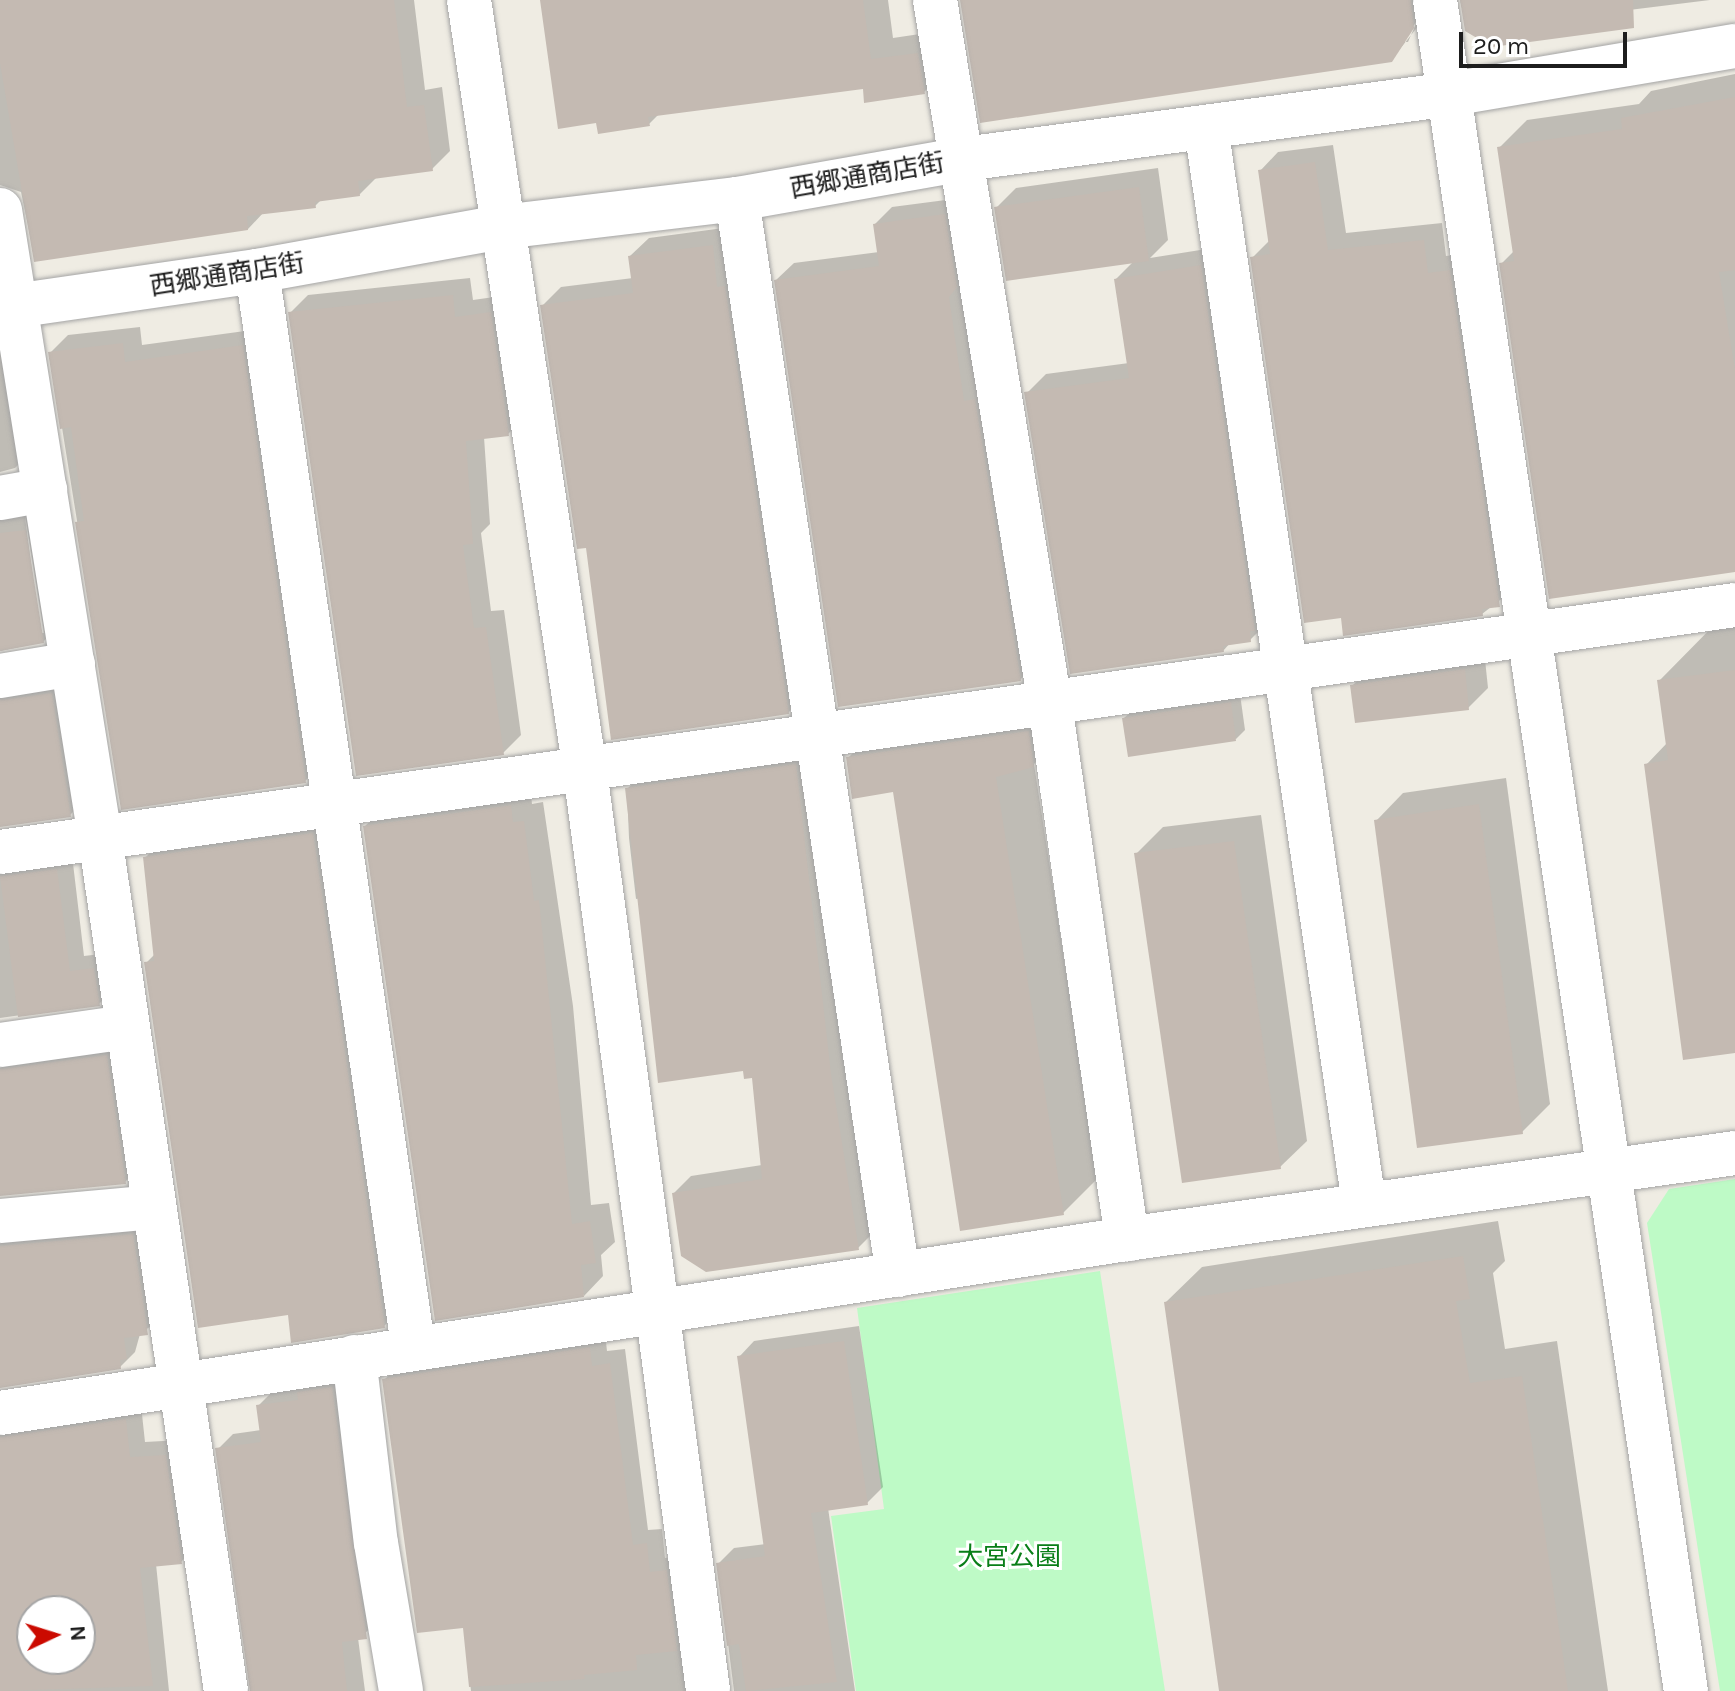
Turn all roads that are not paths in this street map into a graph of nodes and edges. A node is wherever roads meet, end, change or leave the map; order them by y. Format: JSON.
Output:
{"nodes":[{"id":1,"x":469,"y":0,"type":"edge"},
{"id":2,"x":935,"y":0,"type":"edge"},
{"id":3,"x":1435,"y":0,"type":"edge"},
{"id":4,"x":1735,"y":46,"type":"edge"},
{"id":5,"x":1451,"y":94,"type":"junction"},
{"id":6,"x":1206,"y":127,"type":"junction"},
{"id":7,"x":964,"y":159,"type":"junction"},
{"id":8,"x":737,"y":199,"type":"junction"},
{"id":9,"x":0,"y":210,"type":"edge"},
{"id":10,"x":502,"y":227,"type":"junction"},
{"id":11,"x":257,"y":271,"type":"junction"},
{"id":12,"x":8,"y":307,"type":"edge"},
{"id":13,"x":45,"y":490,"type":"junction"},
{"id":14,"x":0,"y":498,"type":"edge"},
{"id":15,"x":1735,"y":605,"type":"edge"},
{"id":16,"x":1528,"y":634,"type":"junction"},
{"id":17,"x":73,"y":664,"type":"junction"},
{"id":18,"x":1287,"y":669,"type":"junction"},
{"id":19,"x":0,"y":676,"type":"edge"},
{"id":20,"x":1050,"y":704,"type":"junction"},
{"id":21,"x":818,"y":739,"type":"junction"},
{"id":22,"x":585,"y":771,"type":"junction"},
{"id":23,"x":335,"y":807,"type":"junction"},
{"id":24,"x":100,"y":837,"type":"junction"},
{"id":25,"x":0,"y":852,"type":"edge"},
{"id":26,"x":127,"y":1027,"type":"junction"},
{"id":27,"x":0,"y":1045,"type":"edge"},
{"id":28,"x":1735,"y":1153,"type":"edge"},
{"id":29,"x":1611,"y":1169,"type":"junction"},
{"id":30,"x":1364,"y":1204,"type":"junction"},
{"id":31,"x":153,"y":1207,"type":"junction"},
{"id":32,"x":0,"y":1221,"type":"edge"},
{"id":33,"x":1127,"y":1239,"type":"junction"},
{"id":34,"x":898,"y":1275,"type":"junction"},
{"id":35,"x":653,"y":1313,"type":"junction"},
{"id":36,"x":413,"y":1346,"type":"junction"},
{"id":37,"x":354,"y":1357,"type":"junction"},
{"id":38,"x":182,"y":1389,"type":"junction"},
{"id":39,"x":0,"y":1413,"type":"edge"},
{"id":40,"x":226,"y":1691,"type":"edge"},
{"id":41,"x":401,"y":1691,"type":"edge"},
{"id":42,"x":708,"y":1691,"type":"edge"},
{"id":43,"x":1686,"y":1691,"type":"edge"}],
"edges":[{"from":1,"to":10,"type":"street"},
{"from":2,"to":7,"type":"street"},
{"from":3,"to":5,"type":"street"},
{"from":4,"to":5,"type":"street","name":"西郷通商店街"},
{"from":5,"to":6,"type":"street","name":"西郷通商店街"},
{"from":5,"to":16,"type":"street"},
{"from":6,"to":7,"type":"street","name":"西郷通商店街"},
{"from":6,"to":18,"type":"street"},
{"from":7,"to":8,"type":"street","name":"西郷通商店街"},
{"from":7,"to":20,"type":"street"},
{"from":8,"to":10,"type":"street","name":"西郷通商店街"},
{"from":8,"to":21,"type":"street"},
{"from":9,"to":12,"type":"street"},
{"from":10,"to":11,"type":"street","name":"西郷通商店街"},
{"from":10,"to":22,"type":"street"},
{"from":11,"to":12,"type":"street","name":"西郷通商店街"},
{"from":11,"to":23,"type":"street"},
{"from":12,"to":13,"type":"street"},
{"from":13,"to":14,"type":"street"},
{"from":13,"to":17,"type":"street"},
{"from":15,"to":16,"type":"street"},
{"from":16,"to":18,"type":"street"},
{"from":16,"to":29,"type":"street"},
{"from":17,"to":19,"type":"street"},
{"from":17,"to":24,"type":"street"},
{"from":18,"to":20,"type":"street"},
{"from":18,"to":30,"type":"street"},
{"from":20,"to":21,"type":"street"},
{"from":20,"to":33,"type":"street"},
{"from":21,"to":22,"type":"street"},
{"from":21,"to":34,"type":"street"},
{"from":22,"to":23,"type":"street"},
{"from":22,"to":35,"type":"street"},
{"from":23,"to":24,"type":"street"},
{"from":23,"to":36,"type":"street"},
{"from":24,"to":25,"type":"street"},
{"from":24,"to":26,"type":"street"},
{"from":26,"to":27,"type":"street"},
{"from":26,"to":31,"type":"street"},
{"from":28,"to":29,"type":"street"},
{"from":29,"to":30,"type":"street"},
{"from":29,"to":43,"type":"street"},
{"from":30,"to":33,"type":"street"},
{"from":31,"to":32,"type":"street"},
{"from":31,"to":38,"type":"street"},
{"from":33,"to":34,"type":"street"},
{"from":34,"to":35,"type":"street"},
{"from":35,"to":36,"type":"street"},
{"from":35,"to":42,"type":"street"},
{"from":36,"to":37,"type":"street"},
{"from":37,"to":38,"type":"street"},
{"from":37,"to":41,"type":"street"},
{"from":38,"to":39,"type":"street"},
{"from":38,"to":40,"type":"street"}]}
